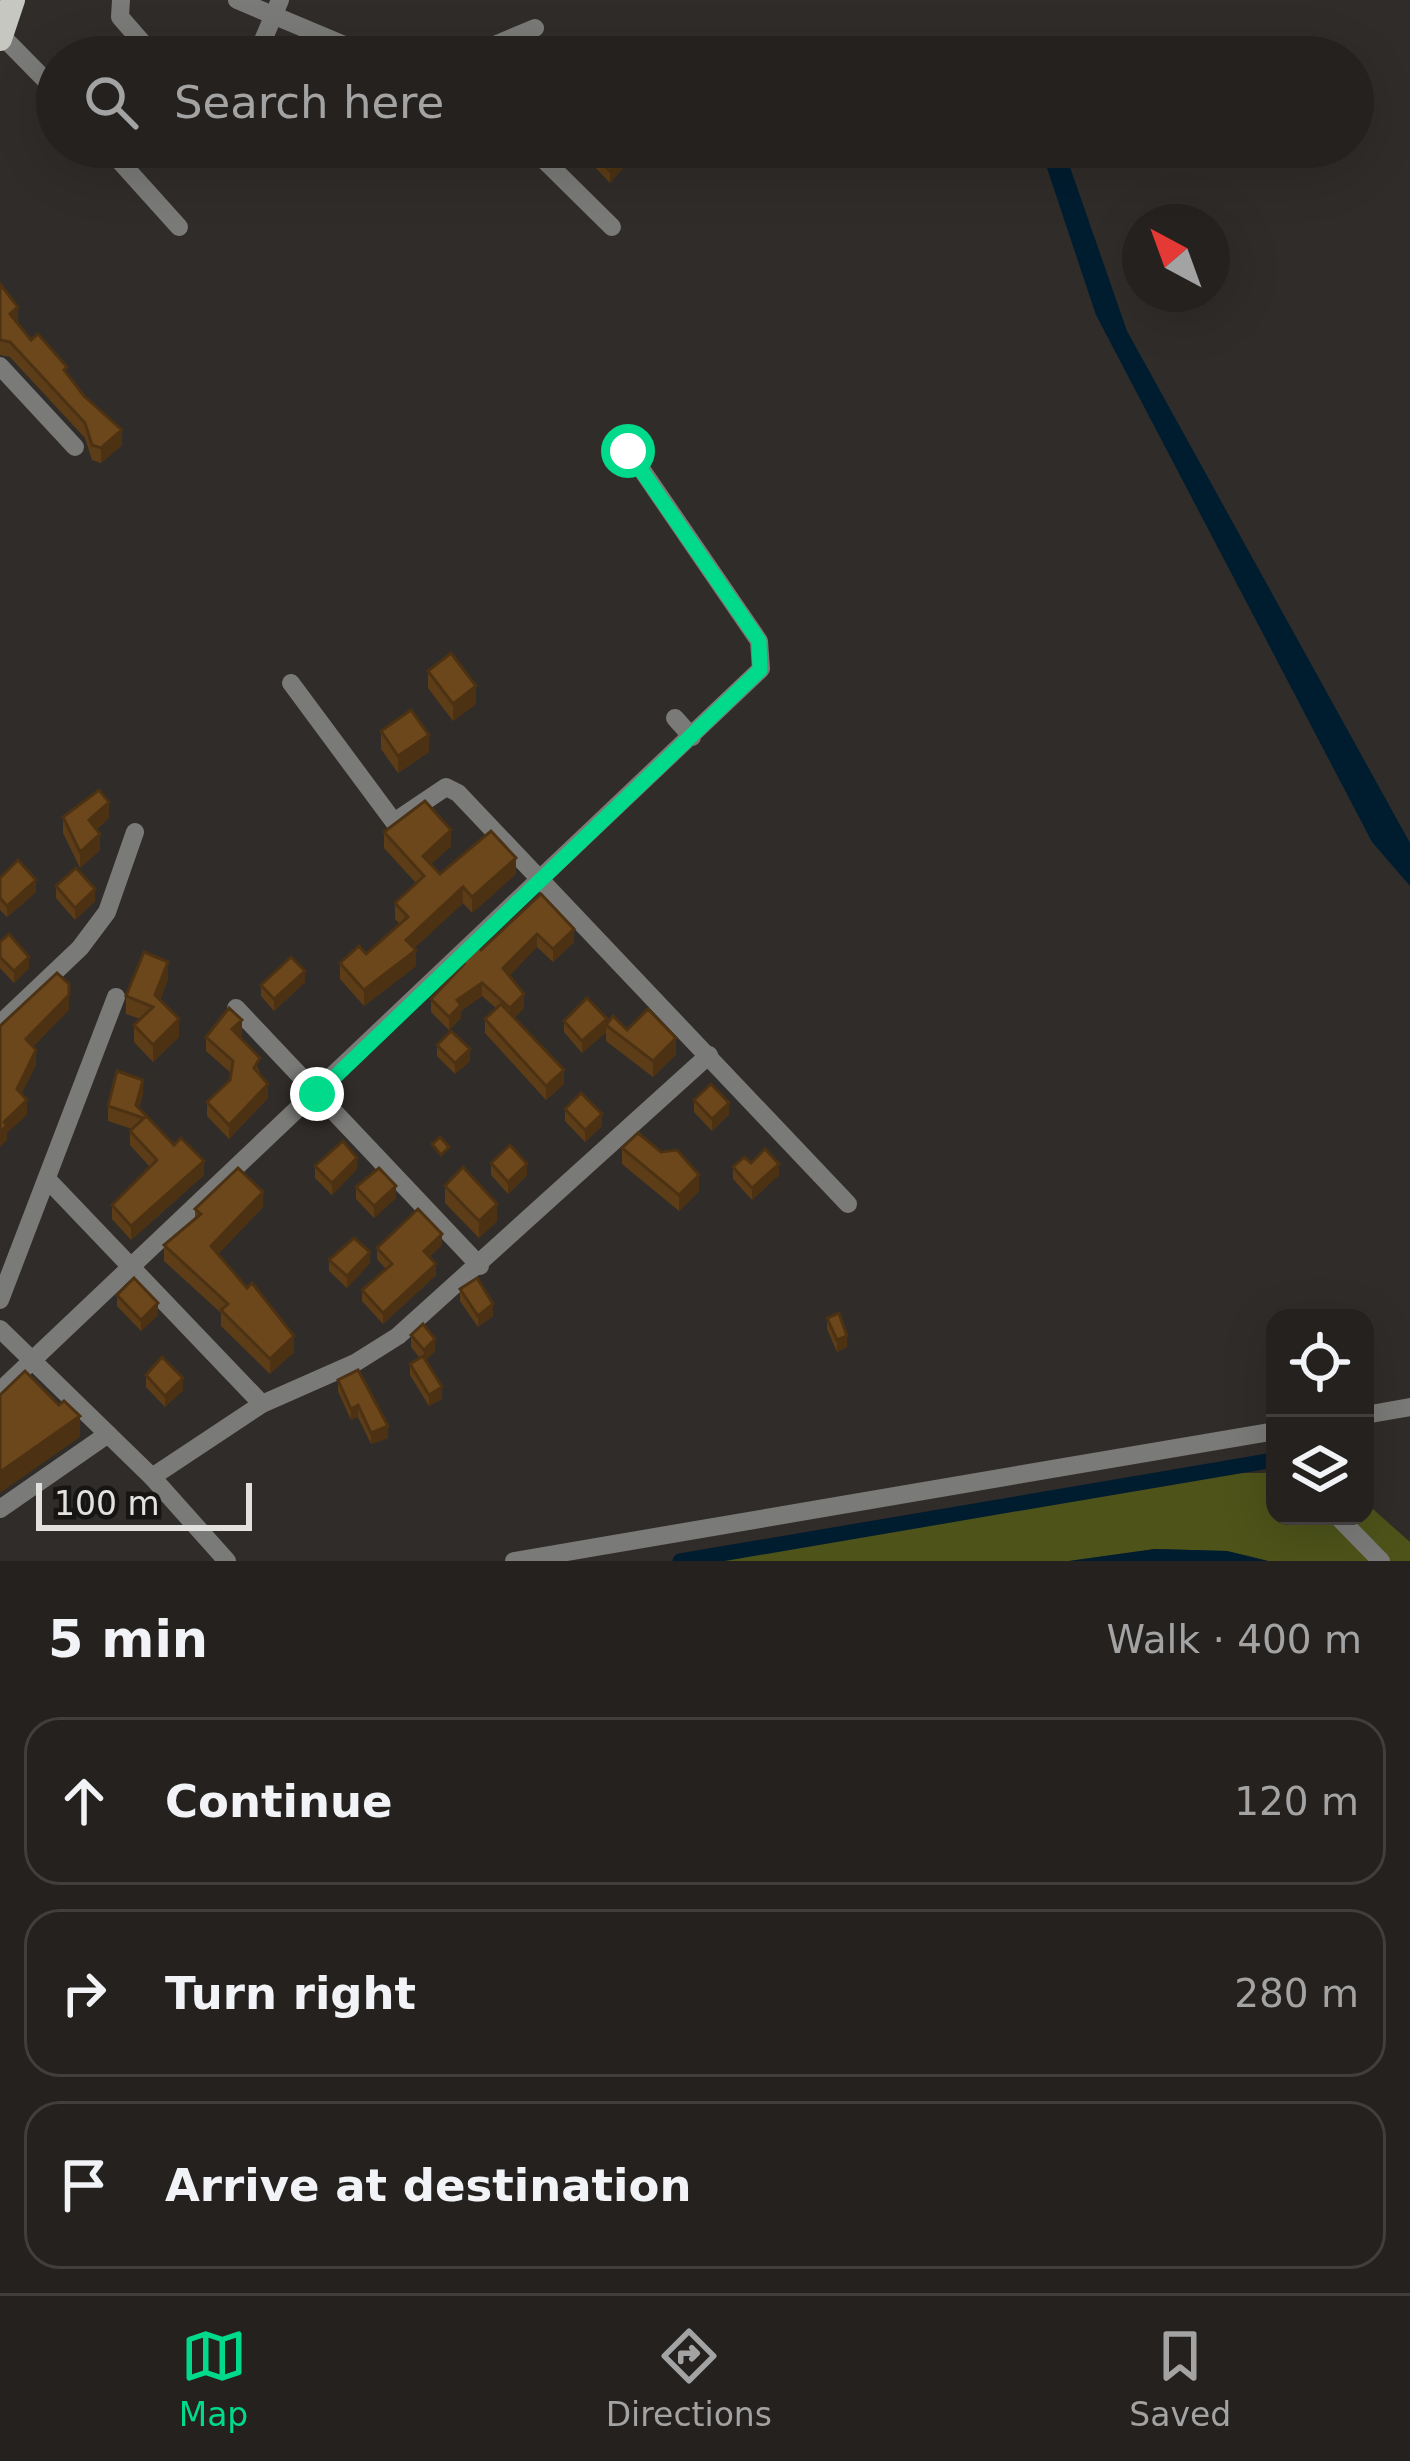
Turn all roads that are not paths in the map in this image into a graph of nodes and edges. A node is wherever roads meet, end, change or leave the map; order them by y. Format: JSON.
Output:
{"nodes":[{"id":1,"x":13,"y":0,"type":"edge"},
{"id":2,"x":121,"y":0,"type":"edge"},
{"id":3,"x":237,"y":0,"type":"edge"},
{"id":4,"x":276,"y":8,"type":"edge"},
{"id":5,"x":536,"y":28,"type":"dead end"},
{"id":6,"x":137,"y":36,"type":"edge"},
{"id":7,"x":265,"y":36,"type":"edge"},
{"id":8,"x":331,"y":36,"type":"edge"},
{"id":9,"x":517,"y":36,"type":"edge"},
{"id":10,"x":1,"y":37,"type":"edge"},
{"id":11,"x":36,"y":71,"type":"edge"},
{"id":12,"x":126,"y":168,"type":"edge"},
{"id":13,"x":552,"y":168,"type":"edge"},
{"id":14,"x":179,"y":227,"type":"dead end"},
{"id":15,"x":612,"y":227,"type":"dead end"},
{"id":16,"x":0,"y":367,"type":"edge"},
{"id":17,"x":75,"y":447,"type":"dead end"},
{"id":18,"x":628,"y":451,"type":"dead end"},
{"id":19,"x":291,"y":683,"type":"dead end"},
{"id":20,"x":675,"y":718,"type":"dead end"},
{"id":21,"x":692,"y":737,"type":"junction"},
{"id":22,"x":135,"y":832,"type":"dead end"},
{"id":23,"x":542,"y":879,"type":"junction"},
{"id":24,"x":116,"y":997,"type":"dead end"},
{"id":25,"x":236,"y":1008,"type":"edge"},
{"id":26,"x":0,"y":1024,"type":"edge"},
{"id":27,"x":709,"y":1055,"type":"junction"},
{"id":28,"x":317,"y":1094,"type":"junction"},
{"id":29,"x":47,"y":1179,"type":"junction"},
{"id":30,"x":848,"y":1204,"type":"dead end"},
{"id":31,"x":133,"y":1265,"type":"junction"},
{"id":32,"x":480,"y":1266,"type":"junction"},
{"id":33,"x":0,"y":1300,"type":"edge"},
{"id":34,"x":0,"y":1329,"type":"edge"},
{"id":35,"x":32,"y":1360,"type":"junction"},
{"id":36,"x":0,"y":1391,"type":"edge"},
{"id":37,"x":262,"y":1404,"type":"junction"},
{"id":38,"x":1410,"y":1407,"type":"edge"},
{"id":39,"x":1374,"y":1413,"type":"edge"},
{"id":40,"x":108,"y":1434,"type":"junction"},
{"id":41,"x":1266,"y":1439,"type":"edge"},
{"id":42,"x":152,"y":1478,"type":"junction"},
{"id":43,"x":0,"y":1509,"type":"edge"},
{"id":44,"x":1346,"y":1525,"type":"edge"},
{"id":45,"x":227,"y":1561,"type":"edge"},
{"id":46,"x":514,"y":1561,"type":"edge"},
{"id":47,"x":1381,"y":1561,"type":"edge"}],
"edges":[{"from":1,"to":10,"type":"main road"},
{"from":2,"to":6,"type":"street"},
{"from":3,"to":4,"type":"street"},
{"from":4,"to":7,"type":"street"},
{"from":4,"to":8,"type":"street"},
{"from":5,"to":9,"type":"street"},
{"from":10,"to":11,"type":"street"},
{"from":12,"to":14,"type":"street"},
{"from":13,"to":15,"type":"street"},
{"from":16,"to":17,"type":"street"},
{"from":18,"to":21,"type":"street"},
{"from":19,"to":23,"type":"street"},
{"from":20,"to":21,"type":"street"},
{"from":21,"to":23,"type":"street"},
{"from":22,"to":26,"type":"street"},
{"from":23,"to":27,"type":"street"},
{"from":23,"to":28,"type":"street"},
{"from":24,"to":29,"type":"street"},
{"from":25,"to":28,"type":"street"},
{"from":27,"to":30,"type":"street"},
{"from":27,"to":32,"type":"street"},
{"from":28,"to":31,"type":"street"},
{"from":28,"to":32,"type":"street"},
{"from":29,"to":31,"type":"street"},
{"from":29,"to":33,"type":"street"},
{"from":31,"to":35,"type":"street"},
{"from":31,"to":37,"type":"street"},
{"from":32,"to":37,"type":"street"},
{"from":34,"to":35,"type":"street"},
{"from":35,"to":36,"type":"street"},
{"from":35,"to":40,"type":"street"},
{"from":37,"to":42,"type":"street"},
{"from":38,"to":39,"type":"street"},
{"from":40,"to":42,"type":"street"},
{"from":40,"to":43,"type":"street"},
{"from":41,"to":46,"type":"street"},
{"from":42,"to":45,"type":"street"},
{"from":44,"to":47,"type":"street"}]}
